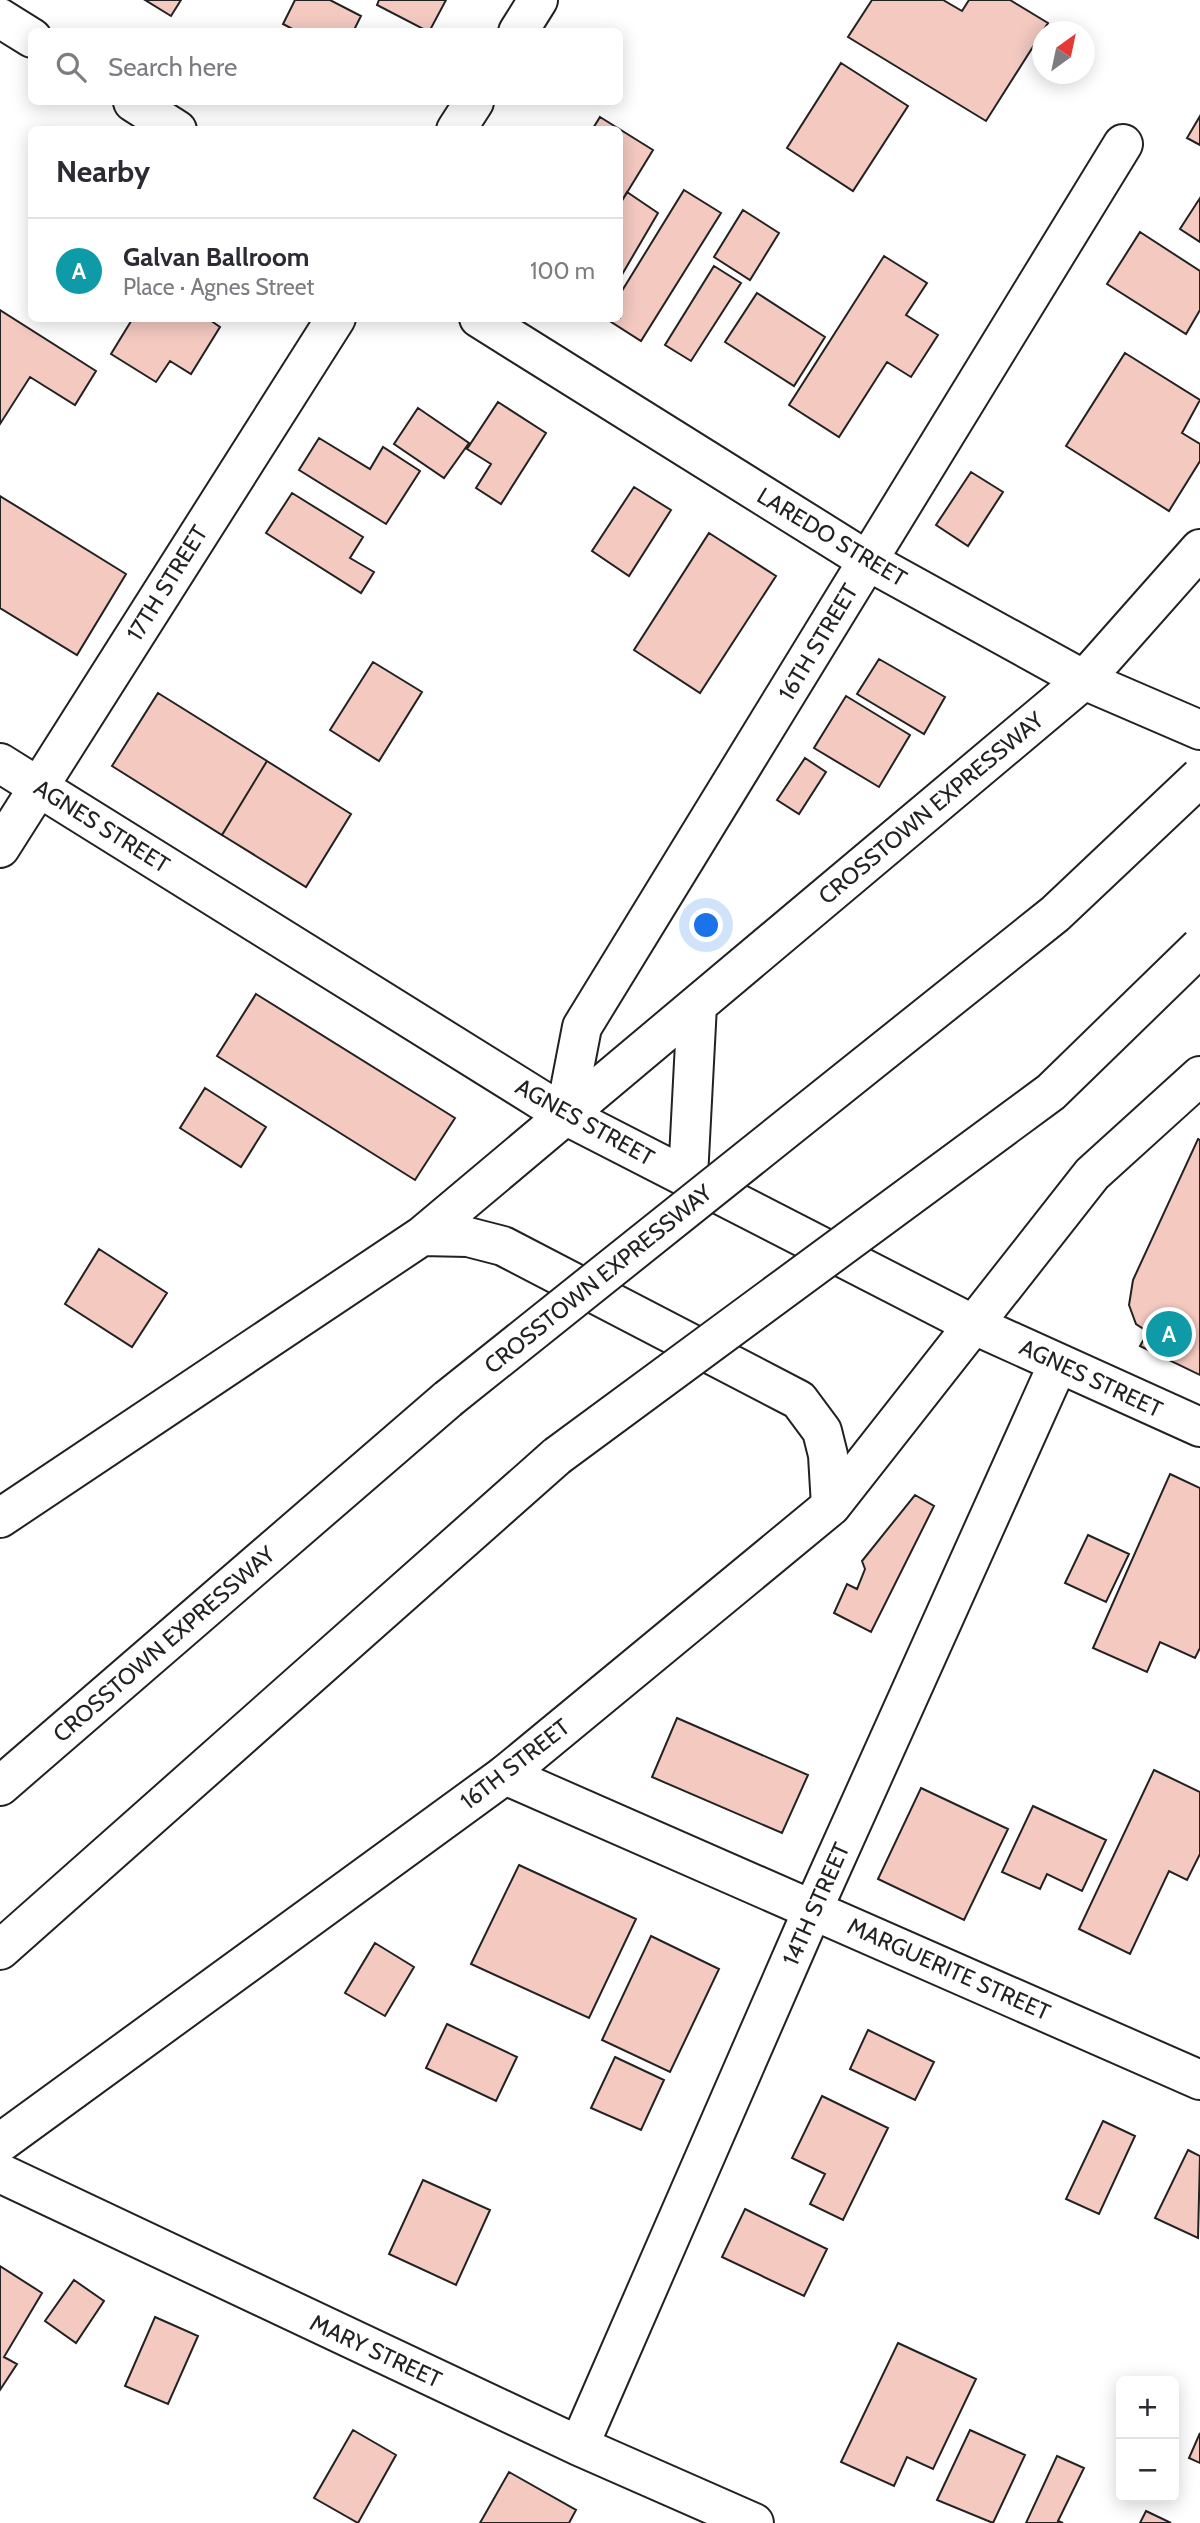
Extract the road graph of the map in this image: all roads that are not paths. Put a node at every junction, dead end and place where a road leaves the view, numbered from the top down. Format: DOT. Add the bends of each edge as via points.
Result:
graph roads {
  1 [pos="538,0"];
  2 [pos="0,18"];
  3 [pos="520,28"];
  4 [pos="28,36"];
  5 [pos="137,105"];
  6 [pos="472,105"];
  7 [pos="171,126"];
  8 [pos="459,126"];
  9 [pos="1123,144"];
  10 [pos="333,322"];
  11 [pos="485,322"];
  12 [pos="1200,549"];
  13 [pos="868,561"];
  14 [pos="1084,680"];
  15 [pos="1200,730"];
  16 [pos="0,763"];
  17 [pos="1200,777"];
  18 [pos="38,787"];
  19 [pos="0,848"];
  20 [pos="1200,947"];
  21 [pos="696,1004"];
  22 [pos="1200,1076"];
  23 [pos="565,1115"];
  24 [pos="688,1177"];
  25 [pos="422,1237"];
  26 [pos="972,1324"];
  27 [pos="1058,1364"];
  28 [pos="1200,1427"];
  29 [pos="831,1506"];
  30 [pos="5,1507"];
  31 [pos="505,1774"];
  32 [pos="0,1786"];
  33 [pos="813,1909"];
  34 [pos="0,1950"];
  35 [pos="1200,2080"];
  36 [pos="0,2143"];
  37 [pos="0,2173"];
  38 [pos="579,2446"];
  39 [pos="754,2523"];
  1 -- 3 [label="main road"];
  2 -- 4 [label="main road"];
  5 -- 7 [label="main road"];
  6 -- 8 [label="main road"];
  9 -- 13 [label="main road, 16TH STREET"];
  10 -- 18 [label="main road, 17TH STREET"];
  11 -- 13 [label="main road, LAREDO STREET"];
  12 -- 14 [label="main road, CROSSTOWN EXPRESSWAY"];
  13 -- 14 [label="main road, LAREDO STREET"];
  13 -- 23 [label="main road, 16TH STREET" via="582,1027"];
  14 -- 15 [label="main road, LAREDO STREET"];
  14 -- 21 [label="main road, CROSSTOWN EXPRESSWAY"];
  16 -- 18 [label="main road, AGNES STREET"];
  17 -- 32 [label="main road, CROSSTOWN EXPRESSWAY, bridge" via="1055,914 448,1399"];
  18 -- 19 [label="main road, 17TH STREET"];
  18 -- 23 [label="main road, AGNES STREET"];
  20 -- 34 [label="main road, bridge" via="1051,1092 557,1456"];
  21 -- 23 [label="main road, CROSSTOWN EXPRESSWAY"];
  21 -- 24 [label="main road"];
  22 -- 26 [label="main road" via="1092,1174"];
  23 -- 24 [label="main road, AGNES STREET"];
  23 -- 25 [label="main road, CROSSTOWN EXPRESSWAY"];
  24 -- 26 [label="main road, AGNES STREET"];
  25 -- 29 [label="main road" via="468,1237 503,1246 799,1400 822,1431"];
  25 -- 30 [label="main road, CROSSTOWN EXPRESSWAY"];
  26 -- 27 [label="main road, AGNES STREET"];
  26 -- 29 [label="main road, 16TH STREET"];
  27 -- 28 [label="main road, AGNES STREET"];
  27 -- 33 [label="main road, 14TH STREET"];
  29 -- 31 [label="main road, 16TH STREET"];
  31 -- 33 [label="main road, MARGUERITE STREET"];
  31 -- 36 [label="main road, 16TH STREET"];
  33 -- 35 [label="main road, MARGUERITE STREET"];
  33 -- 38 [label="main road, 14TH STREET"];
  37 -- 38 [label="main road, MARY STREET"];
  38 -- 39 [label="main road, MARY STREET"];
}
